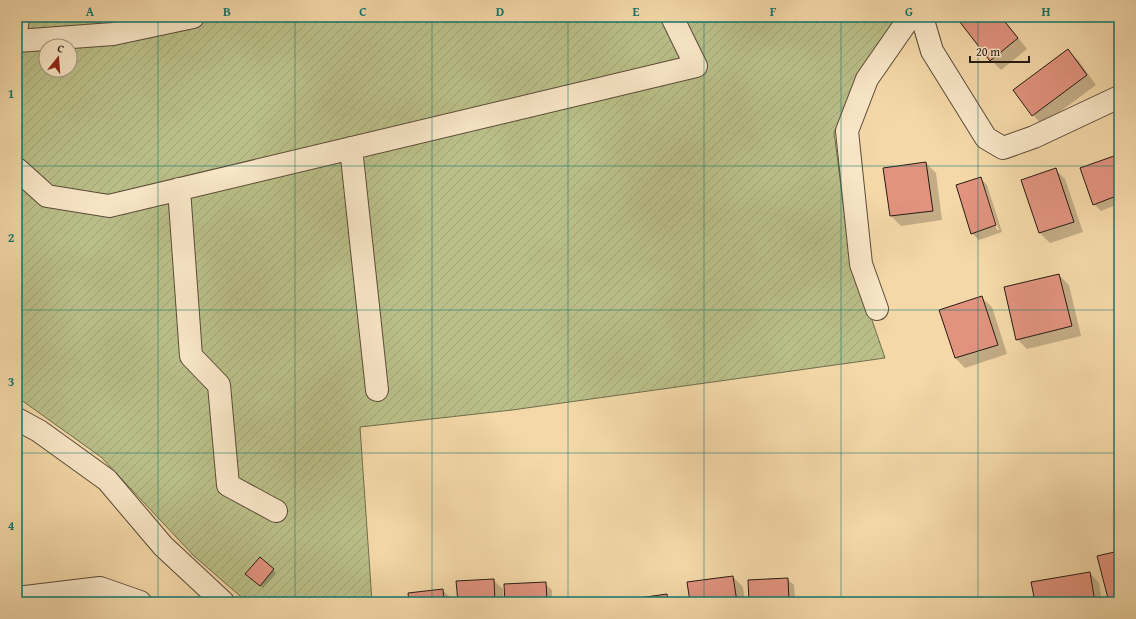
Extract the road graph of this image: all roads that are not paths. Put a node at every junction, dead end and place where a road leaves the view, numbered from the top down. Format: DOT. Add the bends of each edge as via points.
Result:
graph roads {
  1 [pos="18,17"];
  2 [pos="193,17"];
  3 [pos="672,17"];
  4 [pos="908,17"];
  5 [pos="922,17"];
  6 [pos="17,26"];
  7 [pos="17,41"];
  8 [pos="1119,97"];
  9 [pos="352,148"];
  10 [pos="17,169"];
  11 [pos="179,189"];
  12 [pos="877,309"];
  13 [pos="377,390"];
  14 [pos="17,418"];
  15 [pos="276,511"];
  16 [pos="17,598"];
  17 [pos="140,602"];
  18 [pos="223,602"];
  1 -- 6 [label="lane"];
  2 -- 7 [label="lane" via="113,34"];
  3 -- 9 [label="lane" via="696,66"];
  4 -- 12 [label="lane" via="867,78 847,131 861,264"];
  5 -- 8 [label="lane" via="932,52 986,138 1003,148 1034,137"];
  9 -- 11 [label="lane"];
  9 -- 13 [label="lane"];
  10 -- 11 [label="lane" via="47,196 109,206"];
  11 -- 15 [label="lane" via="191,356 219,384 228,485"];
  14 -- 18 [label="lane" via="107,480 163,546"];
  16 -- 17 [label="lane" via="100,588"];
}
